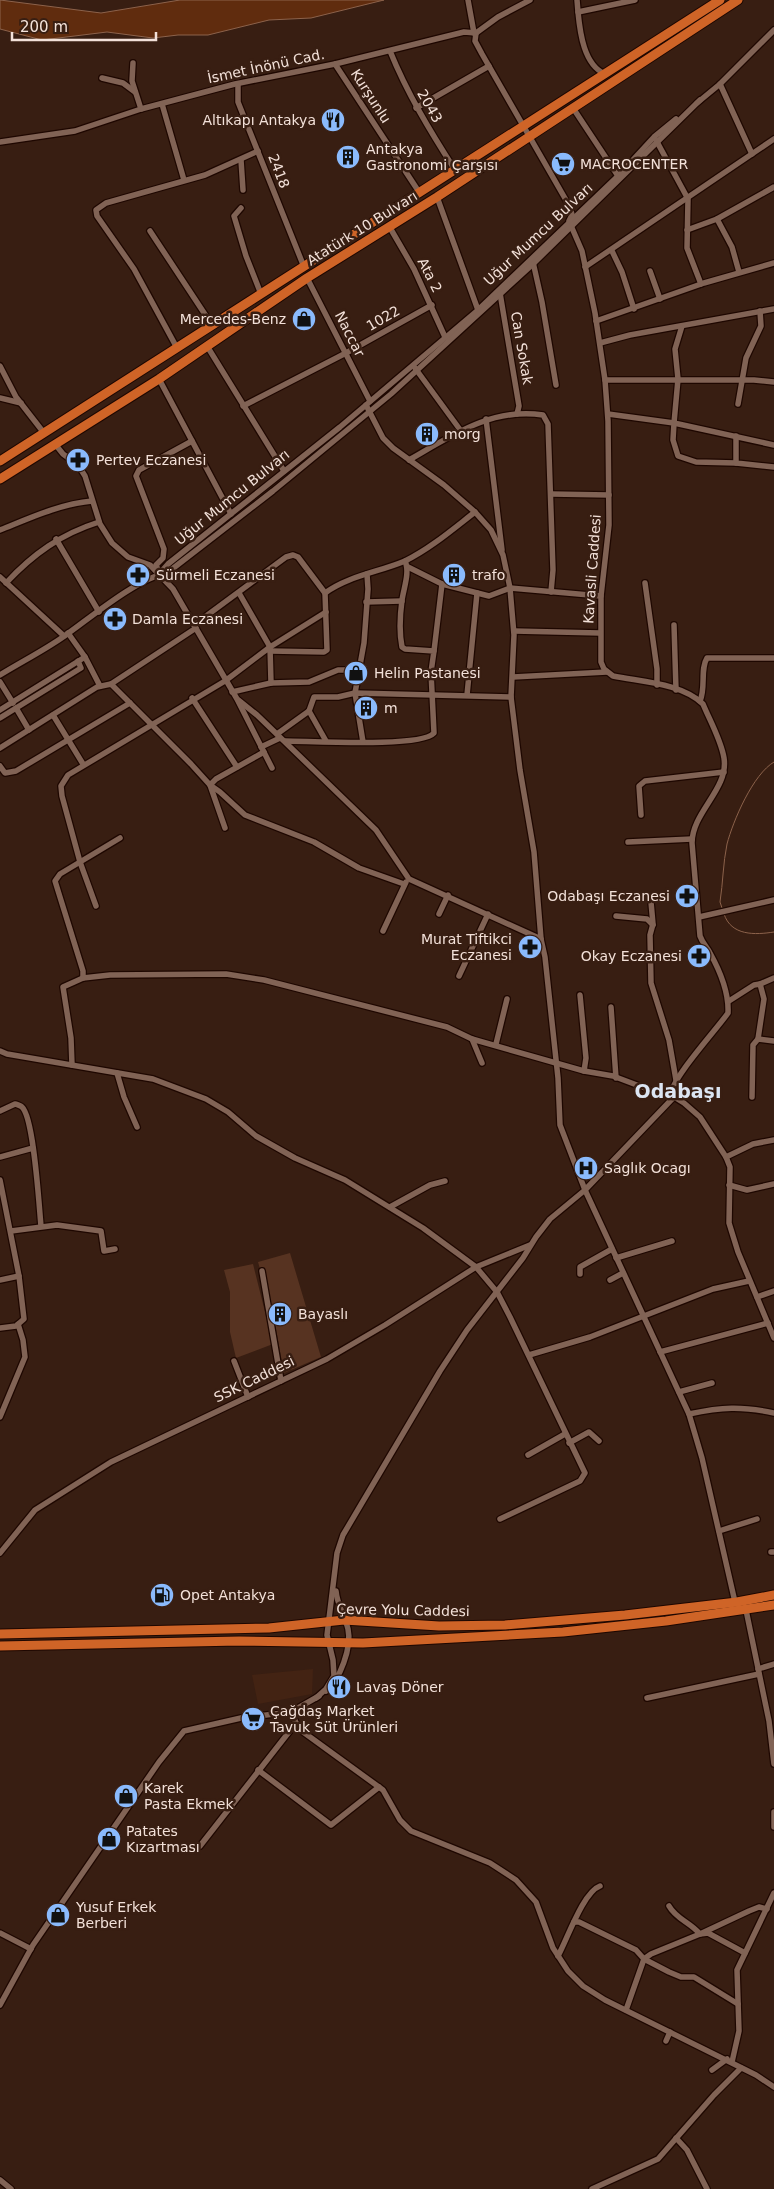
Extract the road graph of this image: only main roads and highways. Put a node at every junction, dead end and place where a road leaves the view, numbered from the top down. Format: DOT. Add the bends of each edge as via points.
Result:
graph roads {
  1 [pos="738,0"];
  2 [pos="716,2"];
  3 [pos="0,462"];
  4 [pos="0,479"];
  5 [pos="774,1595"];
  6 [pos="774,1605"];
  7 [pos="0,1634"];
  8 [pos="0,1646"];
  1 -- 4 [label="highway, Atatürk 10 Bulvarı" via="307,278 159,380"];
  2 -- 3 [label="highway, Atatürk 10 Bulvarı"];
  5 -- 7 [label="highway, Çevre Yolu Caddesi" via="625,1615 505,1624 439,1626 344,1620 260,1628"];
  6 -- 8 [label="highway, Çevre Yolu Caddesi" via="563,1632 347,1643 239,1641"];
}
